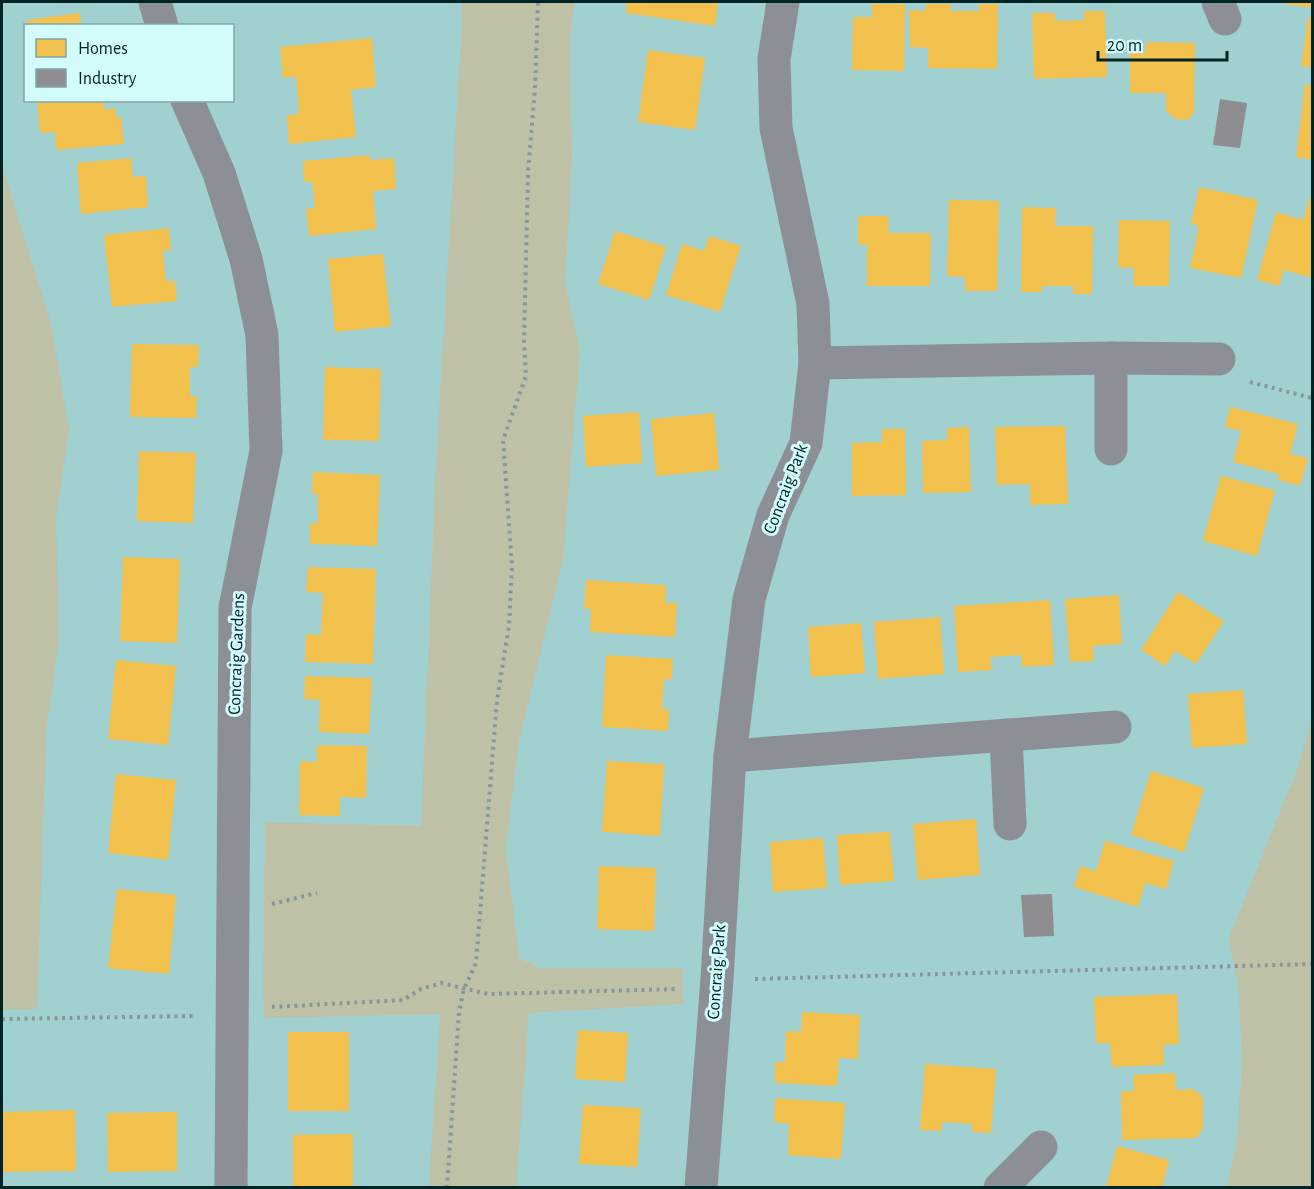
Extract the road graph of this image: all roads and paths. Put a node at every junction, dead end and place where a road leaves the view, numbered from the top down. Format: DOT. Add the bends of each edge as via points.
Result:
graph roads {
  1 [pos="155,2"];
  2 [pos="538,2"];
  3 [pos="783,2"];
  4 [pos="161,24"];
  5 [pos="188,102"];
  6 [pos="1111,358"];
  7 [pos="1219,359"];
  8 [pos="815,363"];
  9 [pos="1312,398"];
  10 [pos="1111,449"];
  11 [pos="1115,728"];
  12 [pos="1006,735"];
  13 [pos="730,756"];
  14 [pos="1010,824"];
  15 [pos="1312,964"];
  16 [pos="717,979"];
  17 [pos="464,989"];
  18 [pos="232,1012"];
  19 [pos="2,1019"];
  20 [pos="1041,1148"];
  21 [pos="231,1188"];
  22 [pos="447,1188"];
  23 [pos="701,1188"];
  24 [pos="1000,1188"];
  1 -- 4 [label="street"];
  2 -- 17 [label="path" via="528,172 526,376 502,440 510,513 509,626 496,700 476,963"];
  3 -- 8 [label="street, Concraig Park" via="774,59 776,128 813,304"];
  5 -- 18 [label="street, Concraig Gardens" via="219,173 246,259 262,335 266,451 236,608"];
  6 -- 7 [label="street"];
  6 -- 8 [label="street"];
  6 -- 10 [label="street"];
  7 -- 9 [label="path" via="1242,380"];
  8 -- 13 [label="street, Concraig Park" via="806,444 773,515 749,599"];
  11 -- 12 [label="street"];
  12 -- 13 [label="street"];
  12 -- 14 [label="street"];
  13 -- 16 [label="street, Concraig Park"];
  15 -- 16 [label="path"];
  16 -- 17 [label="path" via="699,977 683,988 488,994"];
  16 -- 23 [label="street, Concraig Park"];
  17 -- 18 [label="path" via="441,983 403,1000"];
  17 -- 22 [label="path" via="459,1012"];
  18 -- 19 [label="path"];
  18 -- 21 [label="street, Concraig Gardens"];
  20 -- 24 [label="street"];
}
